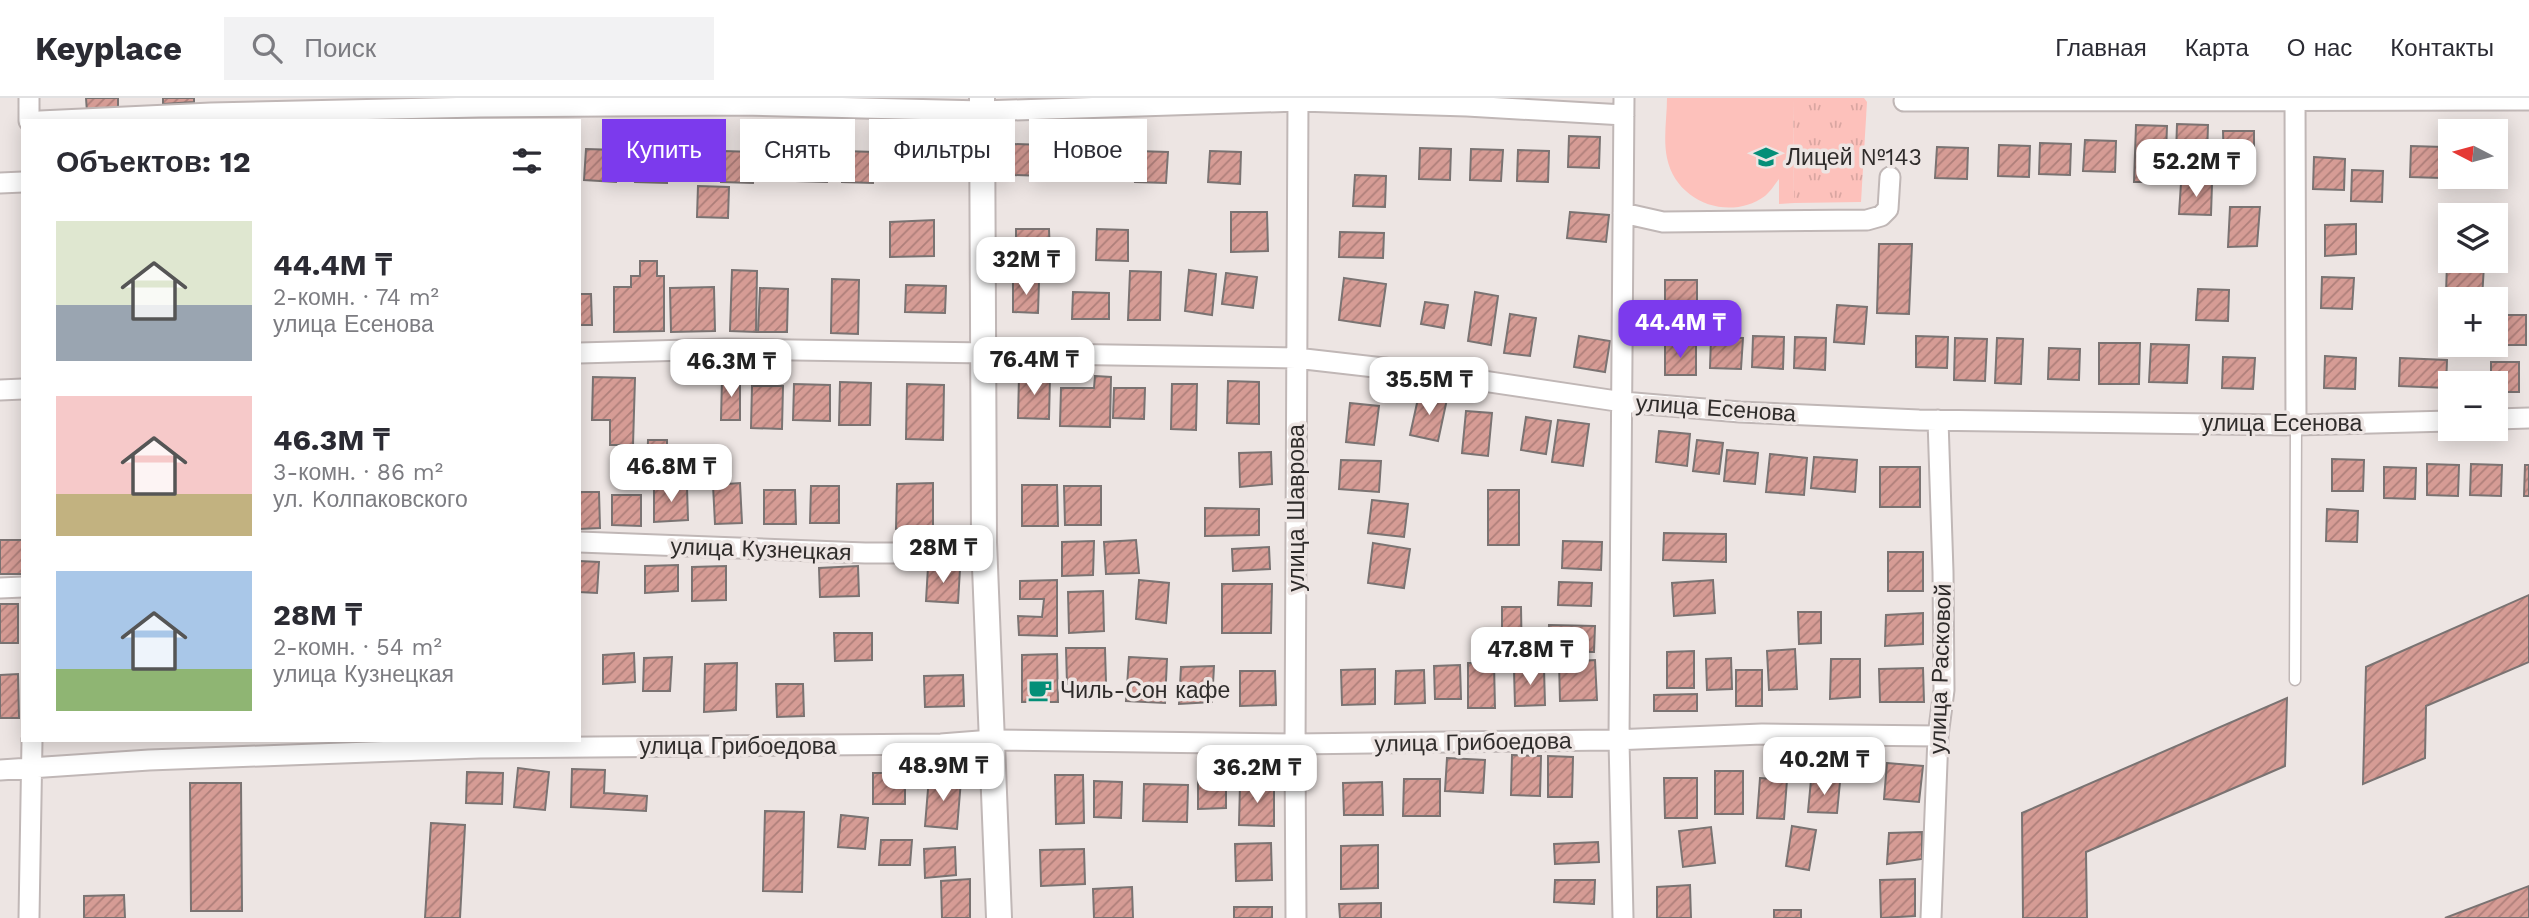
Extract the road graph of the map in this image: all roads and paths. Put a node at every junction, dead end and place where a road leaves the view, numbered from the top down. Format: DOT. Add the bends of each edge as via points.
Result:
graph roads {
  1 [pos="29,98"];
  2 [pos="2295,99"];
  3 [pos="1298,100"];
  4 [pos="2529,100"];
  5 [pos="1904,101"];
  6 [pos="982,105"];
  7 [pos="1624,107"];
  8 [pos="479,108"];
  9 [pos="29,119"];
  10 [pos="83,119"];
  11 [pos="1890,177"];
  12 [pos="21,182"];
  13 [pos="0,183"];
  14 [pos="1623,213"];
  15 [pos="984,353"];
  16 [pos="581,354"];
  17 [pos="1296,358"];
  18 [pos="21,389"];
  19 [pos="0,390"];
  20 [pos="1623,402"];
  21 [pos="2529,418"];
  22 [pos="2508,419"];
  23 [pos="1938,420"];
  24 [pos="2438,421"];
  25 [pos="2296,425"];
  26 [pos="581,542"];
  27 [pos="984,552"];
  28 [pos="21,587"];
  29 [pos="0,588"];
  30 [pos="2295,680"];
  31 [pos="1938,736"];
  32 [pos="992,740"];
  33 [pos="1619,740"];
  34 [pos="32,742"];
  35 [pos="478,744"];
  36 [pos="1295,744"];
  37 [pos="32,769"];
  38 [pos="0,770"];
  39 [pos="29,918"];
  40 [pos="999,918"];
  41 [pos="1296,918"];
  42 [pos="1623,918"];
  43 [pos="1931,918"];
  1 -- 9 [label="street"];
  2 -- 4 [label="street"];
  2 -- 5 [label="street"];
  2 -- 25 [label="street"];
  3 -- 6 [label="street"];
  3 -- 7 [label="street"];
  3 -- 17 [label="street, улица Шаврова"];
  6 -- 8 [label="street"];
  6 -- 15 [label="street"];
  7 -- 14 [label="street"];
  8 -- 10 [label="street"];
  11 -- 14 [label="street" via="1888,209 1867,220 1663,222"];
  12 -- 13 [label="street"];
  14 -- 20 [label="street"];
  15 -- 16 [label="street, улица Есенова" via="725,349"];
  15 -- 17 [label="street, улица Есенова"];
  15 -- 27 [label="street"];
  17 -- 20 [label="street, улица Есенова"];
  17 -- 36 [label="street, улица Шаврова"];
  18 -- 19 [label="street"];
  20 -- 23 [label="street, улица Есенова"];
  20 -- 33 [label="street"];
  21 -- 22 [label="street"];
  23 -- 25 [label="street, улица Есенова"];
  23 -- 31 [label="street, улица Расковой" via="1944,690"];
  24 -- 25 [label="street, улица Есенова"];
  25 -- 30 [label="lane"];
  26 -- 27 [label="street, улица Кузнецкая" via="865,553"];
  27 -- 32 [label="street"];
  28 -- 29 [label="street"];
  31 -- 33 [label="street, улица Грибоедова" via="1762,734"];
  31 -- 43 [label="street, улица Расковой"];
  32 -- 35 [label="street, улица Грибоедова" via="942,744"];
  32 -- 36 [label="street, улица Грибоедова"];
  32 -- 40 [label="street"];
  33 -- 36 [label="street, улица Грибоедова"];
  33 -- 42 [label="street"];
  34 -- 37 [label="street"];
  35 -- 37 [label="street, улица Грибоедова"];
  36 -- 41 [label="street, улица Шаврова"];
  37 -- 38 [label="street, улица Грибоедова"];
  37 -- 39 [label="street"];
}
